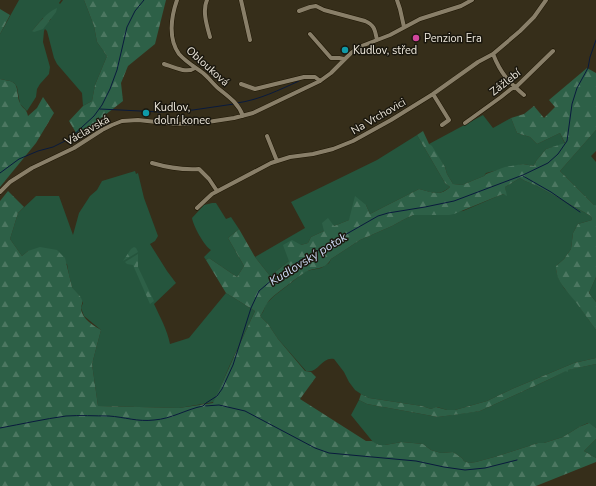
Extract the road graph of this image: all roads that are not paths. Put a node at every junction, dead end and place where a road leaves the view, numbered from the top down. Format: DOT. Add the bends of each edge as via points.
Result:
graph roads {
  1 [pos="177,0"];
  2 [pos="207,0"];
  3 [pos="241,0"];
  4 [pos="397,0"];
  5 [pos="472,0"];
  6 [pos="546,0"];
  7 [pos="299,11"];
  8 [pos="404,27"];
  9 [pos="310,34"];
  10 [pos="210,37"];
  11 [pos="250,40"];
  12 [pos="377,40"];
  13 [pos="553,51"];
  14 [pos="493,54"];
  15 [pos="344,59"];
  16 [pos="164,64"];
  17 [pos="195,68"];
  18 [pos="320,81"];
  19 [pos="241,84"];
  20 [pos="515,87"];
  21 [pos="433,94"];
  22 [pos="524,95"];
  23 [pos="243,116"];
  24 [pos="465,123"];
  25 [pos="442,125"];
  26 [pos="267,136"];
  27 [pos="277,161"];
  28 [pos="152,163"];
  29 [pos="217,191"];
  30 [pos="0,192"];
  31 [pos="197,208"];
  1 -- 17 [label="street, Oblouková" via="172,38 180,54"];
  2 -- 10 [label="street" via="205,12"];
  3 -- 11 [label="street"];
  4 -- 8 [label="street"];
  5 -- 8 [label="street, Václavská"];
  6 -- 14 [label="street, Na Vrchovici" via="534,17"];
  7 -- 12 [label="street" via="316,6 365,21 373,26"];
  8 -- 12 [label="street, Václavská"];
  9 -- 15 [label="street" via="331,58"];
  12 -- 15 [label="street, Václavská" via="353,50"];
  13 -- 20 [label="street, Zážlebí"];
  14 -- 20 [label="street" via="505,77"];
  14 -- 21 [label="street, Na Vrchovici"];
  15 -- 18 [label="street, Václavská" via="332,73"];
  16 -- 17 [label="street" via="189,70"];
  17 -- 23 [label="street, Oblouková" via="233,100"];
  18 -- 19 [label="street" via="315,77 304,77 255,89"];
  18 -- 23 [label="street, Václavská"];
  20 -- 22 [label="street"];
  20 -- 24 [label="street, Zážlebí"];
  21 -- 25 [label="street" via="448,120"];
  21 -- 27 [label="street, Na Vrchovici" via="353,141 333,149"];
  23 -- 30 [label="street, Václavská" via="189,124 122,121 32,168"];
  26 -- 27 [label="street"];
  27 -- 29 [label="street, Na Vrchovici"];
  28 -- 29 [label="street" via="170,168 199,169 210,178"];
  29 -- 31 [label="street, Na Vrchovici"];
}
